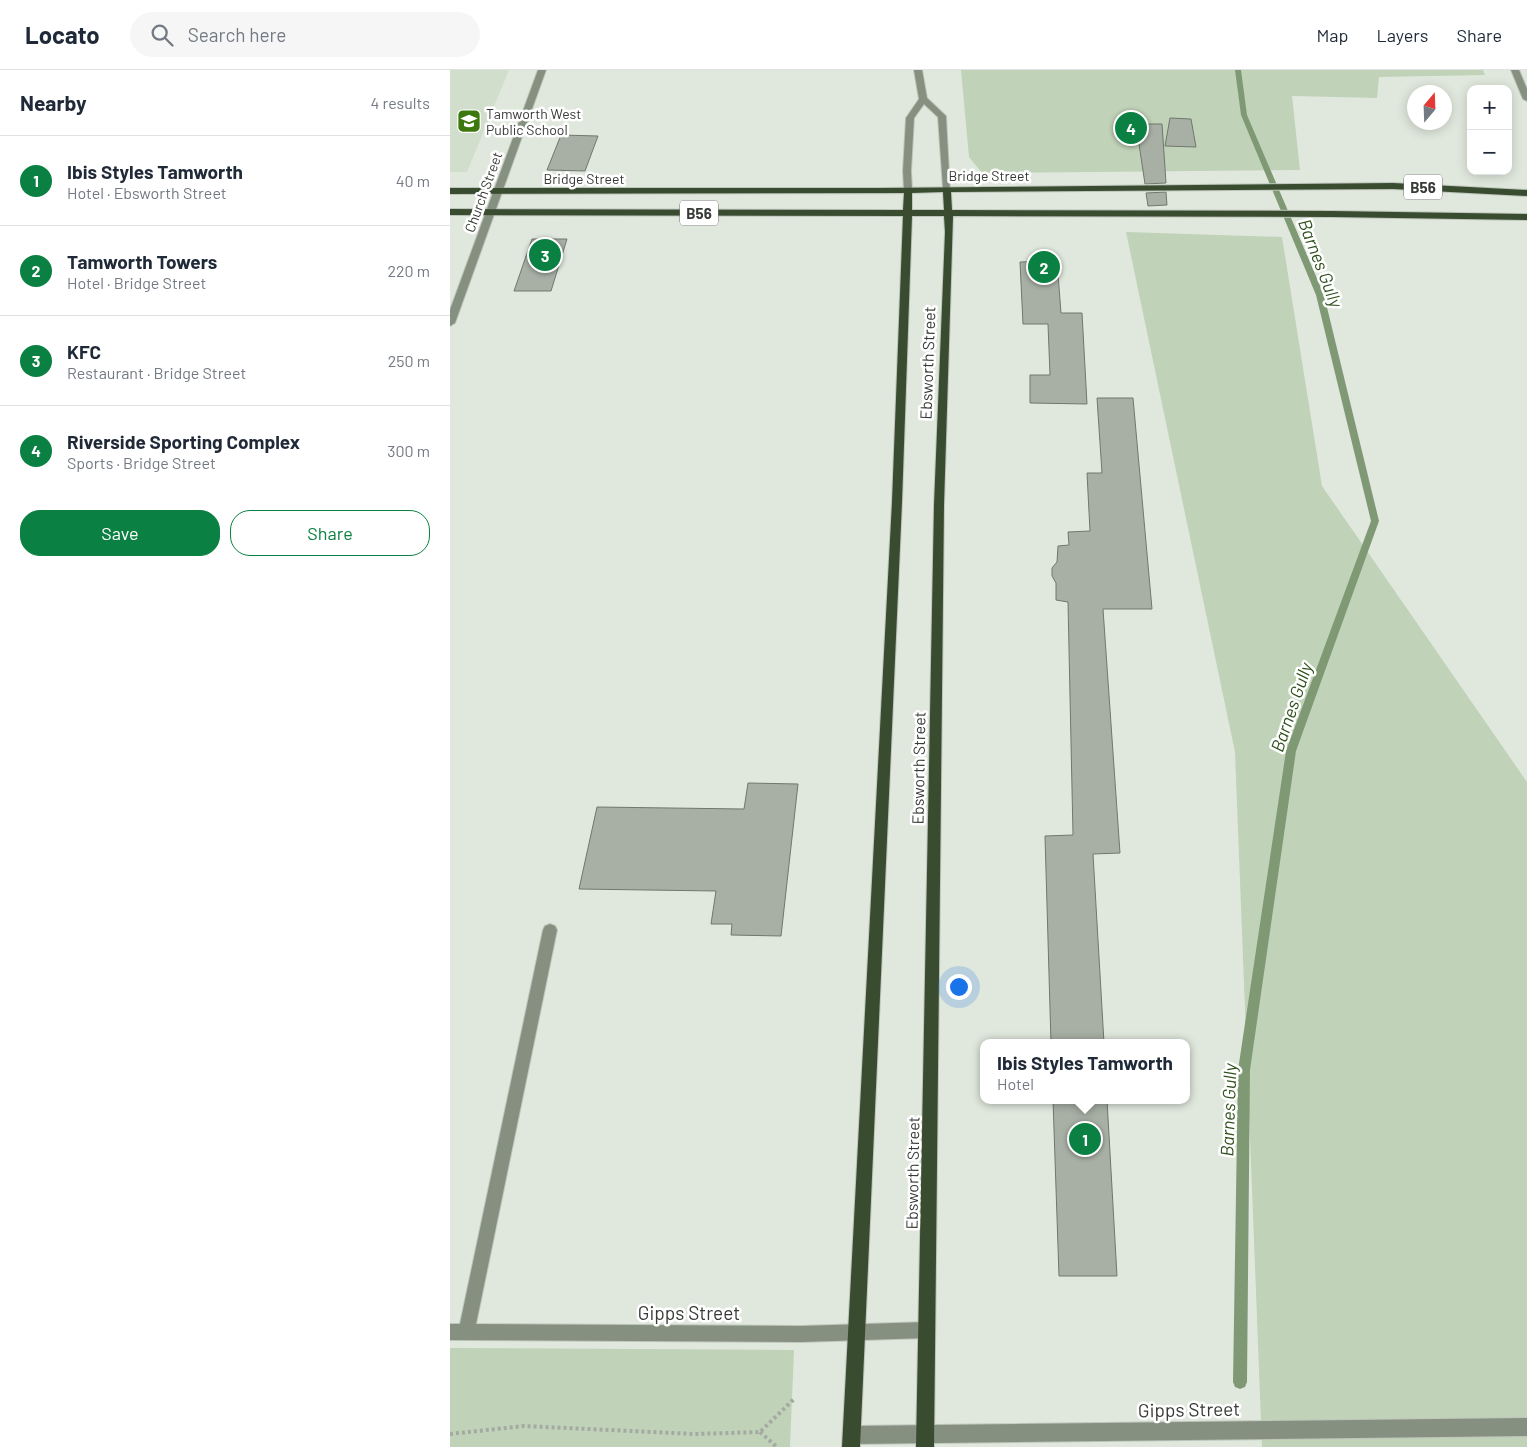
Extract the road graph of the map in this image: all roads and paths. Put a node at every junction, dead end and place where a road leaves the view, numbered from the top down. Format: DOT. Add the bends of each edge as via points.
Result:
graph roads {
  1 [pos="542,70"];
  2 [pos="918,70"];
  3 [pos="1515,70"];
  4 [pos="1527,98"];
  5 [pos="923,99"];
  6 [pos="947,189"];
  7 [pos="908,190"];
  8 [pos="498,191"];
  9 [pos="450,192"];
  10 [pos="1527,194"];
  11 [pos="450,212"];
  12 [pos="491,212"];
  13 [pos="907,213"];
  14 [pos="947,213"];
  15 [pos="1527,217"];
  16 [pos="450,323"];
  17 [pos="550,930"];
  18 [pos="927,1330"];
  19 [pos="458,1332"];
  20 [pos="857,1333"];
  21 [pos="795,1398"];
  22 [pos="1527,1427"];
  23 [pos="760,1432"];
  24 [pos="450,1434"];
  25 [pos="925,1440"];
  26 [pos="852,1441"];
  27 [pos="777,1447"];
  1 -- 8 [label="street, Church Street"];
  2 -- 5 [label="street"];
  3 -- 4 [label="street"];
  5 -- 6 [label="street, Ebsworth Street" via="942,116"];
  5 -- 7 [label="street, Ebsworth Street" via="910,118"];
  6 -- 7 [label="main road, Bridge Street / B56"];
  6 -- 10 [label="main road, Bridge Street / B56" via="1318,186 1420,187"];
  6 -- 14 [label="main road, Ebsworth Street"];
  7 -- 8 [label="main road, Bridge Street / B56"];
  7 -- 13 [label="main road, Ebsworth Street"];
  8 -- 9 [label="main road, Bridge Street / B56"];
  8 -- 12 [label="street, Church Street"];
  11 -- 12 [label="main road, B56"];
  12 -- 13 [label="main road, B56"];
  12 -- 16 [label="street, Church Street"];
  13 -- 14 [label="main road, B56"];
  13 -- 20 [label="main road, Ebsworth Street" via="897,502"];
  14 -- 15 [label="main road, B56"];
  14 -- 18 [label="main road, Ebsworth Street"];
  17 -- 19 [label="street"];
  18 -- 20 [label="street, Gipps Street"];
  18 -- 25 [label="main road, Ebsworth Street"];
  19 -- 20 [label="street, Gipps Street"];
  20 -- 26 [label="main road, Ebsworth Street"];
  21 -- 23 [label="path"];
  22 -- 25 [label="street, Gipps Street"];
  23 -- 24 [label="path" via="696,1434 524,1426"];
  23 -- 27 [label="path"];
  25 -- 26 [label="street, Gipps Street"];
}
